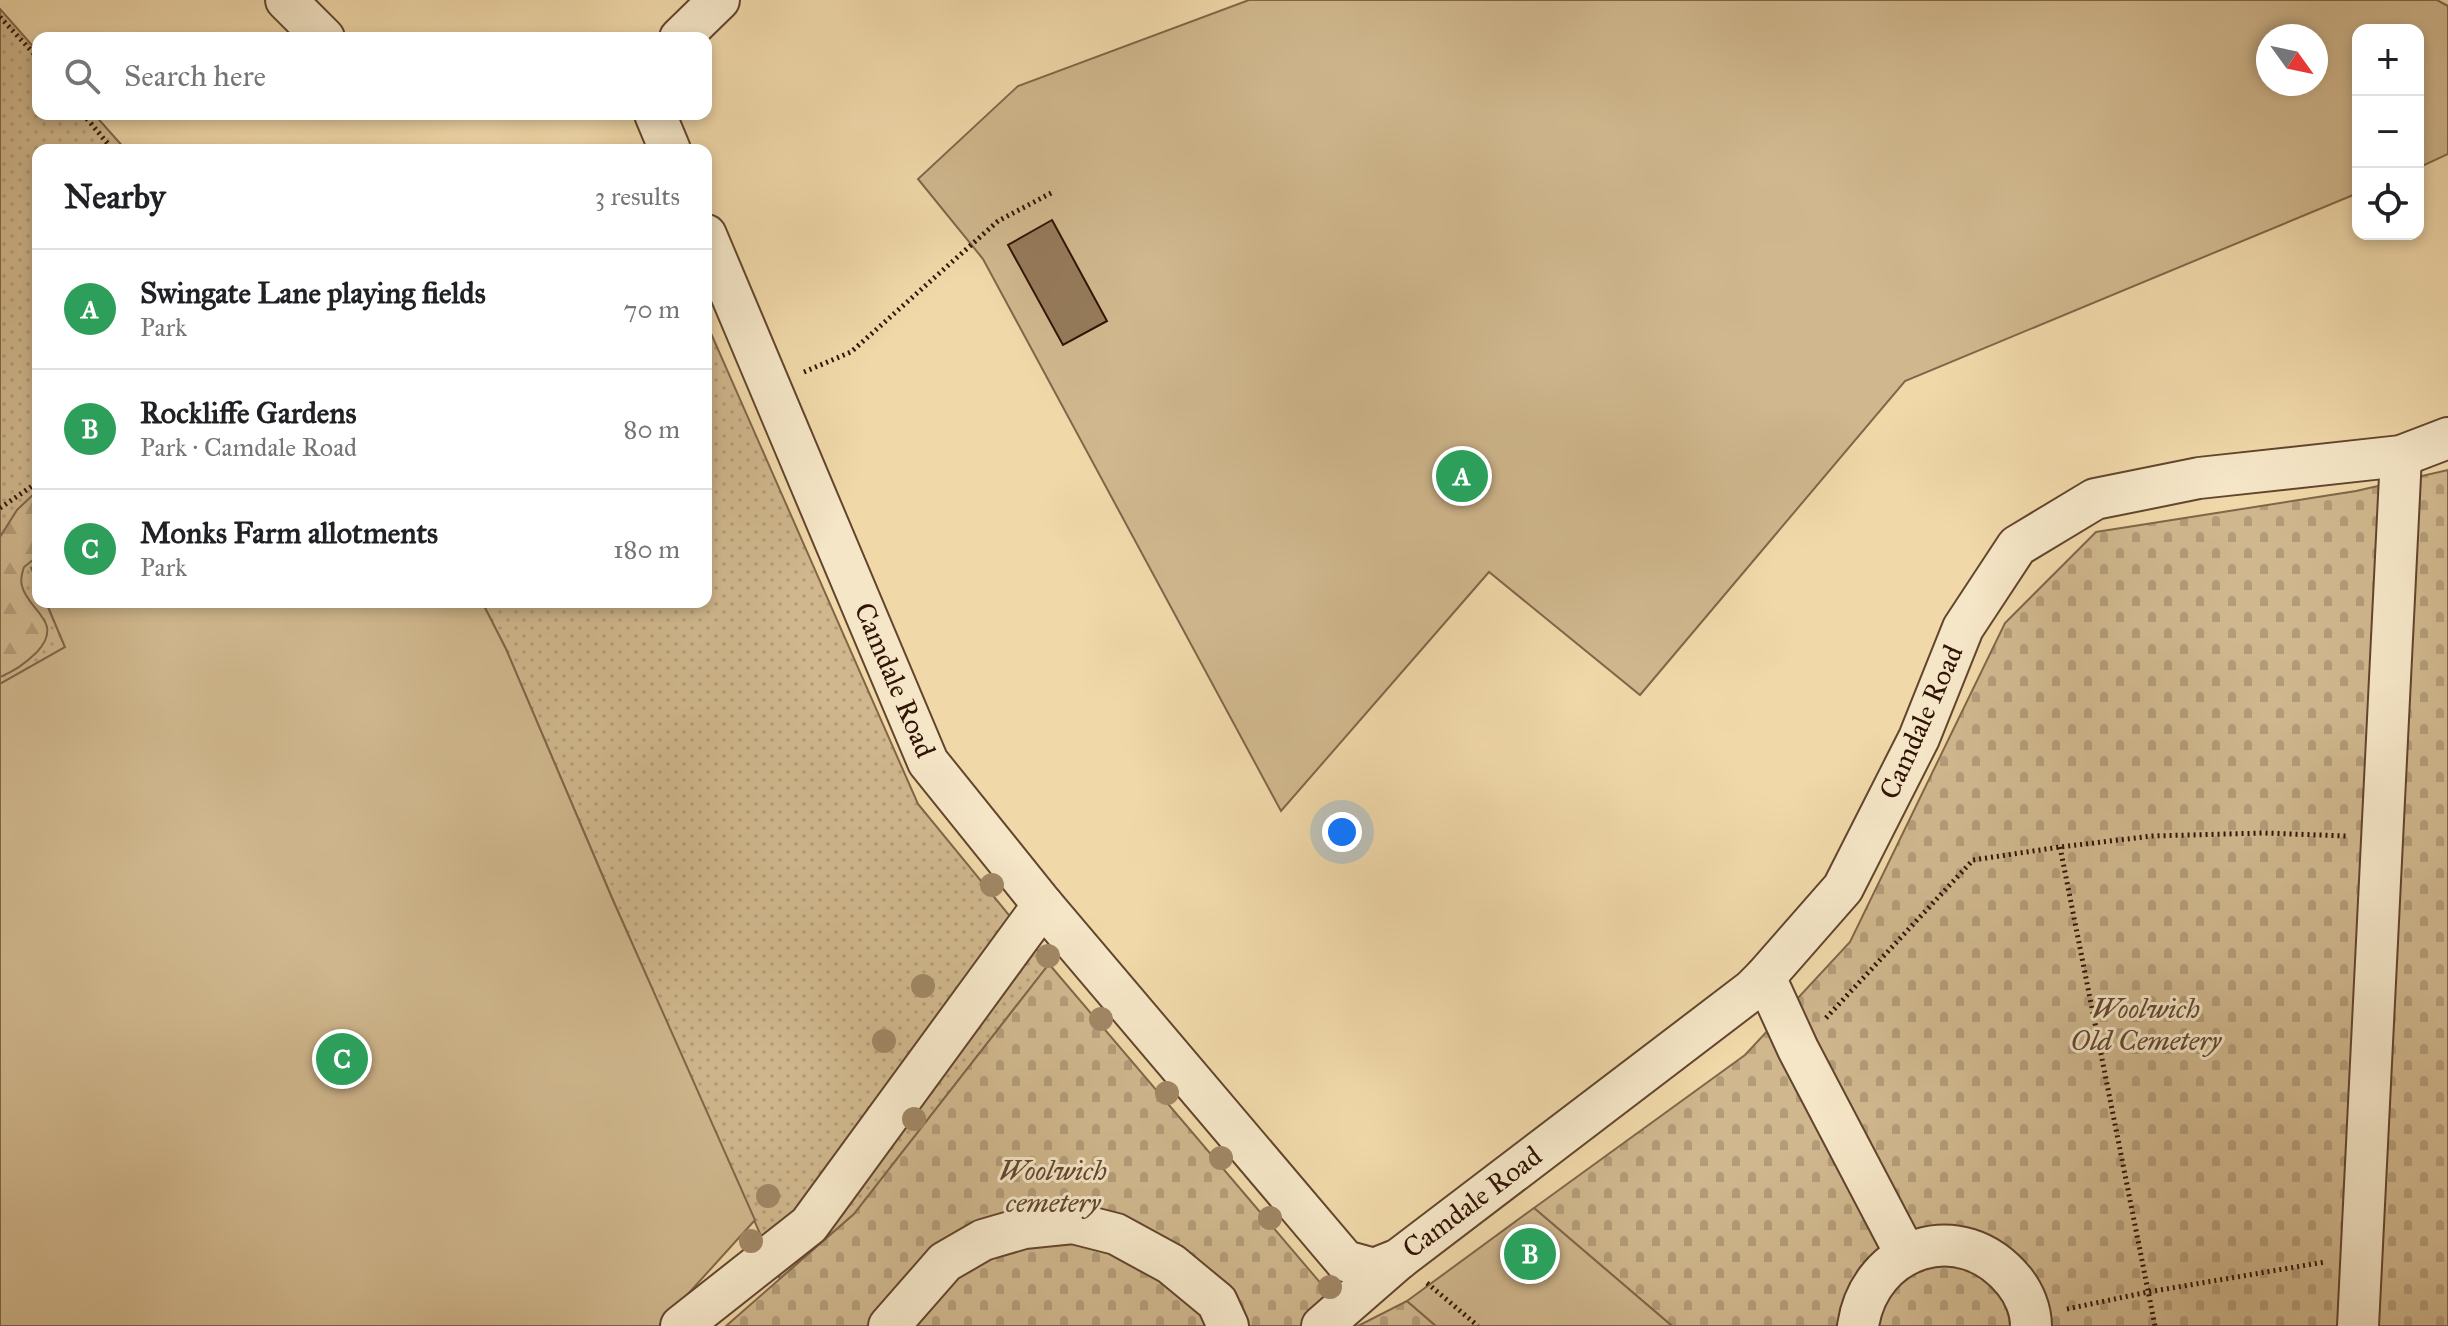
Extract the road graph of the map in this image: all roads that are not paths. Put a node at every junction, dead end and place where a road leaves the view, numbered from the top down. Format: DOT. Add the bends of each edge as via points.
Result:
graph roads {
  1 [pos="286,0"];
  2 [pos="719,0"];
  3 [pos="318,32"];
  4 [pos="686,32"];
  5 [pos="658,120"];
  6 [pos="668,144"];
  7 [pos="712,249"];
  8 [pos="2448,438"];
  9 [pos="2401,456"];
  10 [pos="1043,905"];
  11 [pos="1765,977"];
  12 [pos="1906,1255"];
  13 [pos="1399,1259"];
  14 [pos="2031,1321"];
  15 [pos="681,1326"];
  16 [pos="889,1326"];
  17 [pos="1228,1326"];
  18 [pos="1322,1326"];
  19 [pos="1858,1326"];
  20 [pos="2358,1326"];
  1 -- 3 [label="street"];
  2 -- 4 [label="street"];
  5 -- 6 [label="street"];
  7 -- 10 [label="street, Camdale Road" via="928,762"];
  8 -- 9 [label="street, Camdale Road"];
  9 -- 11 [label="street, Camdale Road" via="2199,478 2095,499 2017,546 1963,628 1919,738 1843,888"];
  9 -- 20 [label="street"];
  10 -- 13 [label="street, Camdale Road" via="1345,1261 1374,1269"];
  10 -- 15 [label="street" via="809,1225"];
  11 -- 12 [label="street"];
  11 -- 13 [label="street, Camdale Road"];
  12 -- 14 [label="street" via="1950,1245 1978,1252 2003,1267 2021,1289"];
  12 -- 19 [label="street" via="1875,1280 1861,1305"];
  13 -- 18 [label="street"];
  16 -- 17 [label="street" via="945,1262 970,1247 1024,1228 1073,1223 1116,1234 1171,1264 1217,1302"];
}
